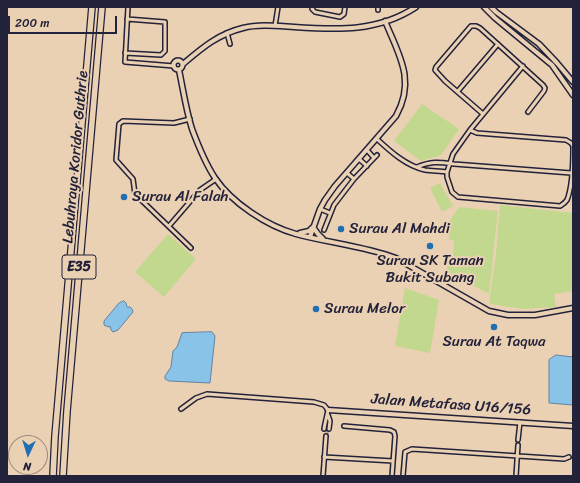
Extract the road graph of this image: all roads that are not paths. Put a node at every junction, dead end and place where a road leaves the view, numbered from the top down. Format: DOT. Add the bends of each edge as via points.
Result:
graph roads {
  1 [pos="92,7"];
  2 [pos="102,7"];
  3 [pos="128,7"];
  4 [pos="278,7"];
  5 [pos="345,7"];
  6 [pos="416,7"];
  7 [pos="484,7"];
  8 [pos="491,7"];
  9 [pos="312,8"];
  10 [pos="127,19"];
  11 [pos="385,21"];
  12 [pos="275,26"];
  13 [pos="227,33"];
  14 [pos="230,44"];
  15 [pos="498,44"];
  16 [pos="125,53"];
  17 [pos="183,64"];
  18 [pos="174,66"];
  19 [pos="523,66"];
  20 [pos="179,70"];
  21 [pos="573,82"];
  22 [pos="567,86"];
  23 [pos="458,91"];
  24 [pos="573,95"];
  25 [pos="528,112"];
  26 [pos="483,114"];
  27 [pos="190,118"];
  28 [pos="470,130"];
  29 [pos="377,139"];
  30 [pos="573,147"];
  31 [pos="366,150"];
  32 [pos="359,159"];
  33 [pos="437,161"];
  34 [pos="449,164"];
  35 [pos="367,166"];
  36 [pos="417,167"];
  37 [pos="437,170"];
  38 [pos="447,172"];
  39 [pos="347,173"];
  40 [pos="571,173"];
  41 [pos="216,179"];
  42 [pos="354,179"];
  43 [pos="320,209"];
  44 [pos="330,214"];
  45 [pos="169,226"];
  46 [pos="314,227"];
  47 [pos="324,230"];
  48 [pos="297,234"];
  49 [pos="310,237"];
  50 [pos="325,240"];
  51 [pos="191,248"];
  52 [pos="573,308"];
  53 [pos="181,409"];
  54 [pos="328,410"];
  55 [pos="328,415"];
  56 [pos="520,422"];
  57 [pos="344,426"];
  58 [pos="573,426"];
  59 [pos="324,429"];
  60 [pos="329,429"];
  61 [pos="326,436"];
  62 [pos="518,440"];
  63 [pos="518,445"];
  64 [pos="517,455"];
  65 [pos="324,457"];
  66 [pos="569,457"];
  67 [pos="393,461"];
  68 [pos="53,476"];
  69 [pos="62,476"];
  70 [pos="323,476"];
  71 [pos="392,476"];
  72 [pos="403,476"];
  73 [pos="516,476"];
  1 -- 68 [label="highway, Lebuhraya Koridor Guthrie / E35"];
  2 -- 69 [label="highway, Lebuhraya Koridor Guthrie / E35"];
  3 -- 10 [label="street"];
  4 -- 12 [label="street"];
  5 -- 9 [label="street" via="344,14 340,16 315,12"];
  6 -- 11 [label="street"];
  7 -- 22 [label="street" via="552,65"];
  8 -- 21 [label="street" via="539,44"];
  10 -- 16 [label="street"];
  10 -- 16 [label="street" via="163,21 165,51 161,54"];
  11 -- 12 [label="street" via="341,30"];
  11 -- 29 [label="street" via="405,71 406,85 403,101 396,116"];
  12 -- 13 [label="street" via="243,28"];
  13 -- 14 [label="street"];
  13 -- 17 [label="street" via="211,41"];
  15 -- 19 [label="street"];
  15 -- 23 [label="street"];
  15 -- 23 [label="street" via="480,28 471,26 436,67 436,72"];
  16 -- 18 [label="street" via="125,62"];
  17 -- 18 [label="street" via="177,60"];
  17 -- 20 [label="street"];
  18 -- 20 [label="street"];
  19 -- 25 [label="street" via="545,88"];
  19 -- 26 [label="street"];
  20 -- 27 [label="street"];
  21 -- 22 [label="street"];
  22 -- 24 [label="street"];
  23 -- 26 [label="street"];
  26 -- 28 [label="street"];
  27 -- 41 [label="street" via="204,158"];
  27 -- 45 [label="street" via="174,123 123,121 119,124 116,161 133,179 135,194"];
  28 -- 30 [label="street" via="477,133 566,140"];
  28 -- 34 [label="street"];
  29 -- 31 [label="street"];
  29 -- 36 [label="street" via="395,155"];
  30 -- 40 [label="street"];
  31 -- 32 [label="street"];
  31 -- 35 [label="street" via="376,156"];
  32 -- 35 [label="street"];
  32 -- 39 [label="street"];
  33 -- 34 [label="street"];
  33 -- 36 [label="street"];
  33 -- 37 [label="street"];
  34 -- 38 [label="street"];
  34 -- 40 [label="street"];
  35 -- 42 [label="street"];
  36 -- 37 [label="street"];
  37 -- 38 [label="street"];
  38 -- 40 [label="street" via="452,192 458,197 560,206 567,200"];
  39 -- 42 [label="street"];
  39 -- 43 [label="street"];
  41 -- 45 [label="street" via="200,190"];
  41 -- 48 [label="street" via="243,206 263,220"];
  42 -- 44 [label="street"];
  43 -- 44 [label="street"];
  43 -- 46 [label="street"];
  44 -- 47 [label="street"];
  45 -- 51 [label="street"];
  46 -- 48 [label="street"];
  46 -- 49 [label="street"];
  46 -- 50 [label="street"];
  48 -- 49 [label="street"];
  49 -- 50 [label="street"];
  50 -- 52 [label="street" via="396,258 489,311 508,315 535,315"];
  53 -- 54 [label="street" via="196,398 207,394 314,402 324,405"];
  54 -- 55 [label="street"];
  54 -- 56 [label="street, Jalan Metafasa U16/156"];
  55 -- 59 [label="street"];
  55 -- 60 [label="street"];
  56 -- 58 [label="street, Jalan Metafasa U16/156"];
  56 -- 62 [label="street"];
  57 -- 67 [label="street" via="394,432"];
  61 -- 65 [label="street"];
  63 -- 64 [label="street"];
  64 -- 66 [label="street" via="564,459"];
  64 -- 72 [label="street" via="406,450"];
  64 -- 73 [label="street"];
  65 -- 67 [label="street"];
  65 -- 70 [label="street"];
  67 -- 71 [label="street"];
}
